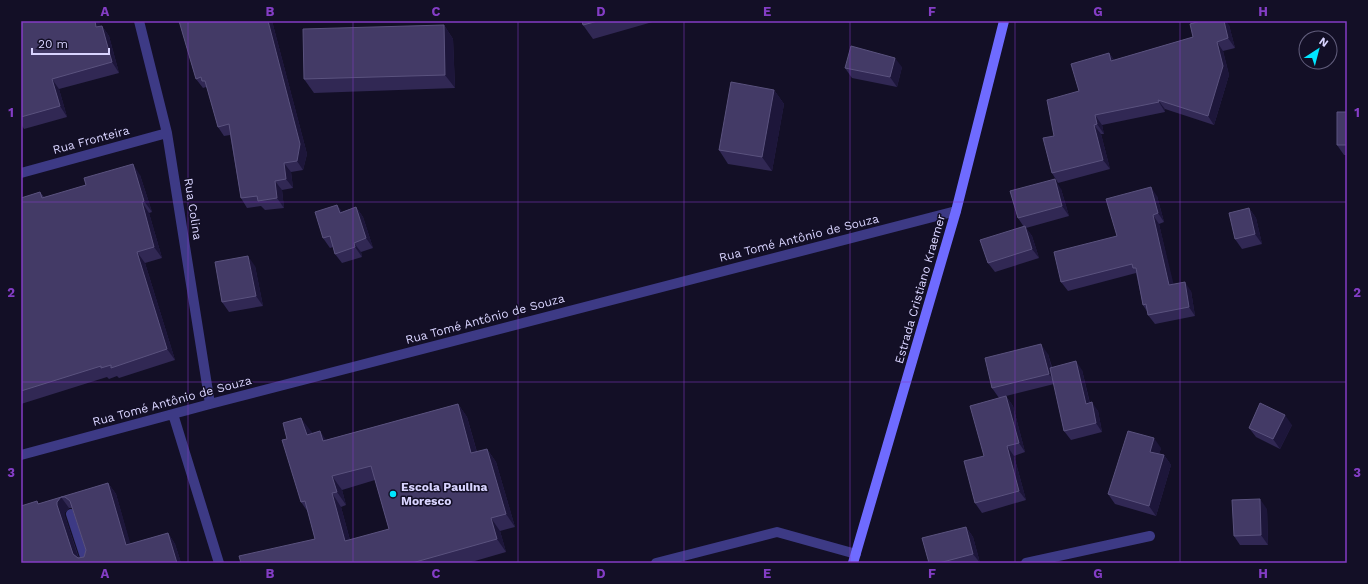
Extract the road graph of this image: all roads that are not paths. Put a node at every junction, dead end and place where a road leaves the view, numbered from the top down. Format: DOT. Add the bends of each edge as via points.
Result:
graph roads {
  1 [pos="139,21"];
  2 [pos="1004,21"];
  3 [pos="167,133"];
  4 [pos="21,173"];
  5 [pos="956,211"];
  6 [pos="210,404"];
  7 [pos="174,414"];
  8 [pos="21,455"];
  9 [pos="71,514"];
  10 [pos="1150,536"];
  11 [pos="854,558"];
  12 [pos="87,563"];
  13 [pos="219,563"];
  14 [pos="656,563"];
  15 [pos="1026,563"];
  1 -- 3 [label="street, Rua Colina"];
  2 -- 5 [label="main road, Estrada Cristiano Kraemer"];
  3 -- 4 [label="street, Rua Fronteira"];
  3 -- 6 [label="street, Rua Colina"];
  5 -- 6 [label="street, Rua Tomé Antônio de Souza"];
  5 -- 11 [label="main road, Estrada Cristiano Kraemer"];
  6 -- 7 [label="street, Rua Tomé Antônio de Souza"];
  7 -- 8 [label="street, Rua Tomé Antônio de Souza"];
  7 -- 13 [label="street"];
  9 -- 12 [label="street"];
  10 -- 15 [label="street"];
  11 -- 14 [label="street" via="777,532"];
}
